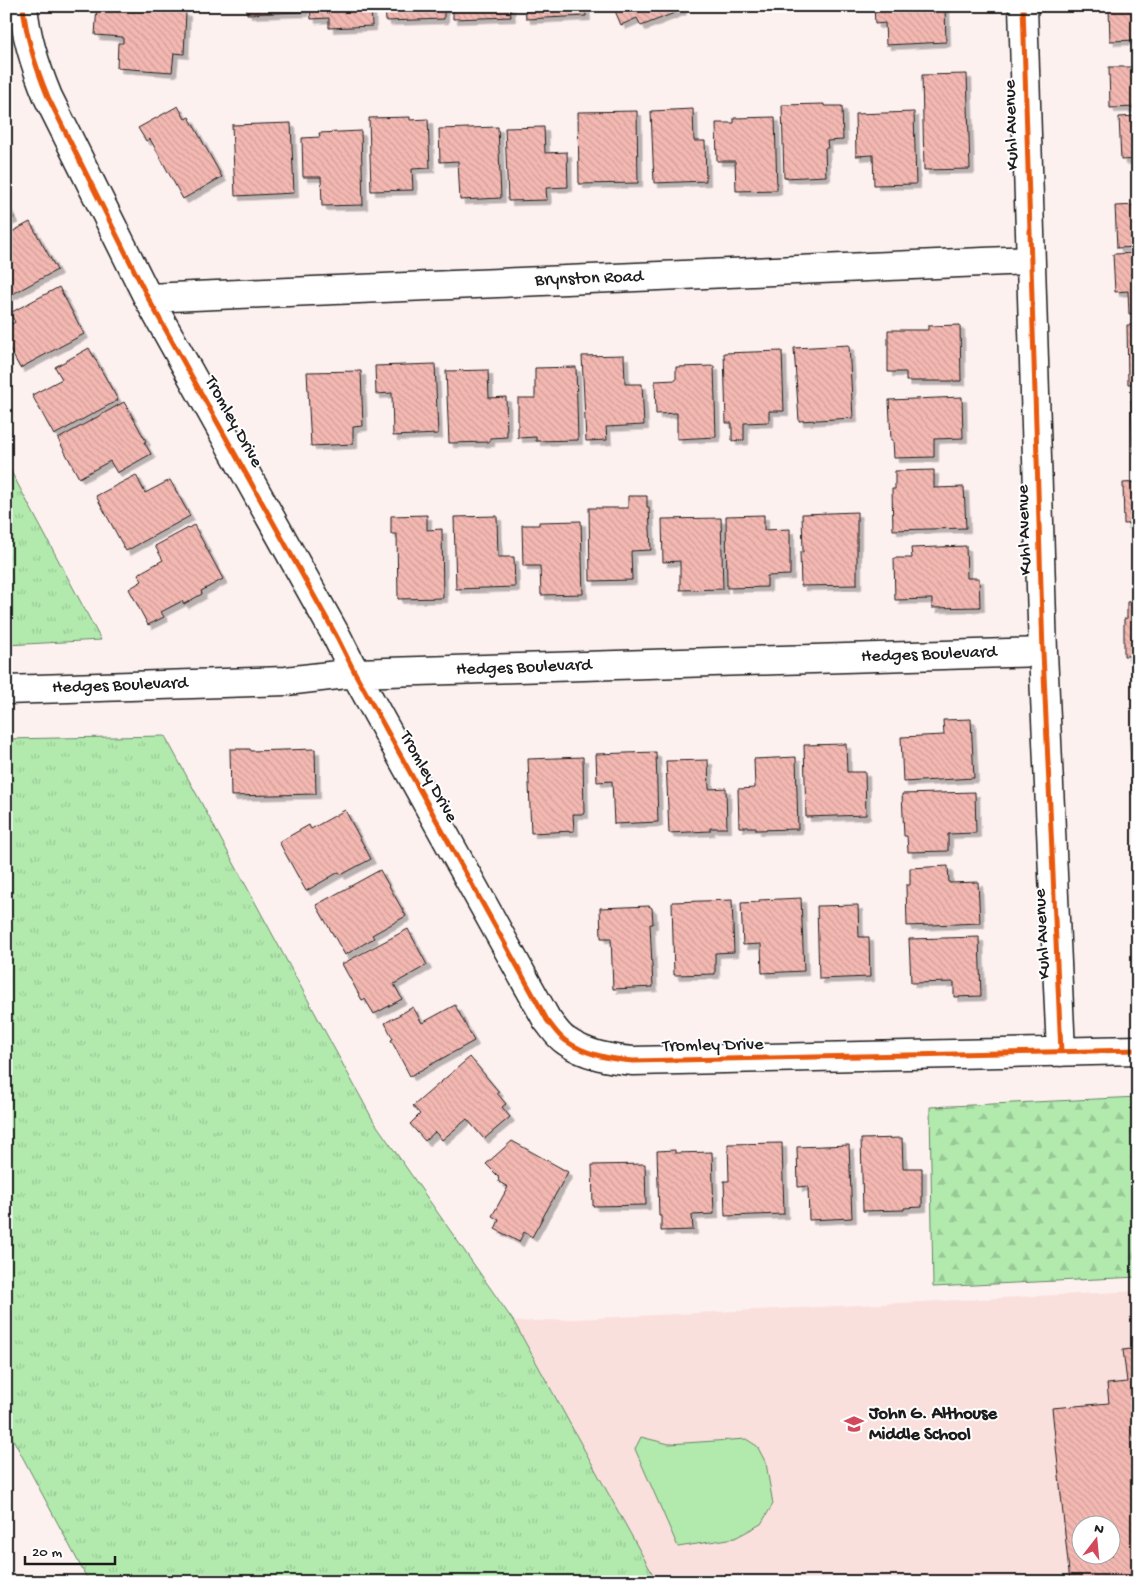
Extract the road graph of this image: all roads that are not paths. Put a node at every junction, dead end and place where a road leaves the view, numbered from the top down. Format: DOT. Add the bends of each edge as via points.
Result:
graph roads {
  1 [pos="23,6"];
  2 [pos="1023,6"];
  3 [pos="1030,260"];
  4 [pos="148,298"];
  5 [pos="1043,652"];
  6 [pos="355,673"];
  7 [pos="6,690"];
  8 [pos="1138,1050"];
  9 [pos="1061,1052"];
  1 -- 4 [label="street, Tromley Drive" via="28,39 48,97"];
  2 -- 3 [label="street, Kuhl Avenue"];
  3 -- 4 [label="street, Brynston Road"];
  3 -- 5 [label="street, Kuhl Avenue"];
  4 -- 6 [label="street, Tromley Drive"];
  5 -- 6 [label="street, Hedges Boulevard"];
  5 -- 9 [label="street, Kuhl Avenue"];
  6 -- 7 [label="street, Hedges Boulevard" via="286,680"];
  6 -- 9 [label="street, Tromley Drive" via="547,1020 564,1040 610,1059 633,1061"];
  8 -- 9 [label="street, Tromley Drive"];
}
